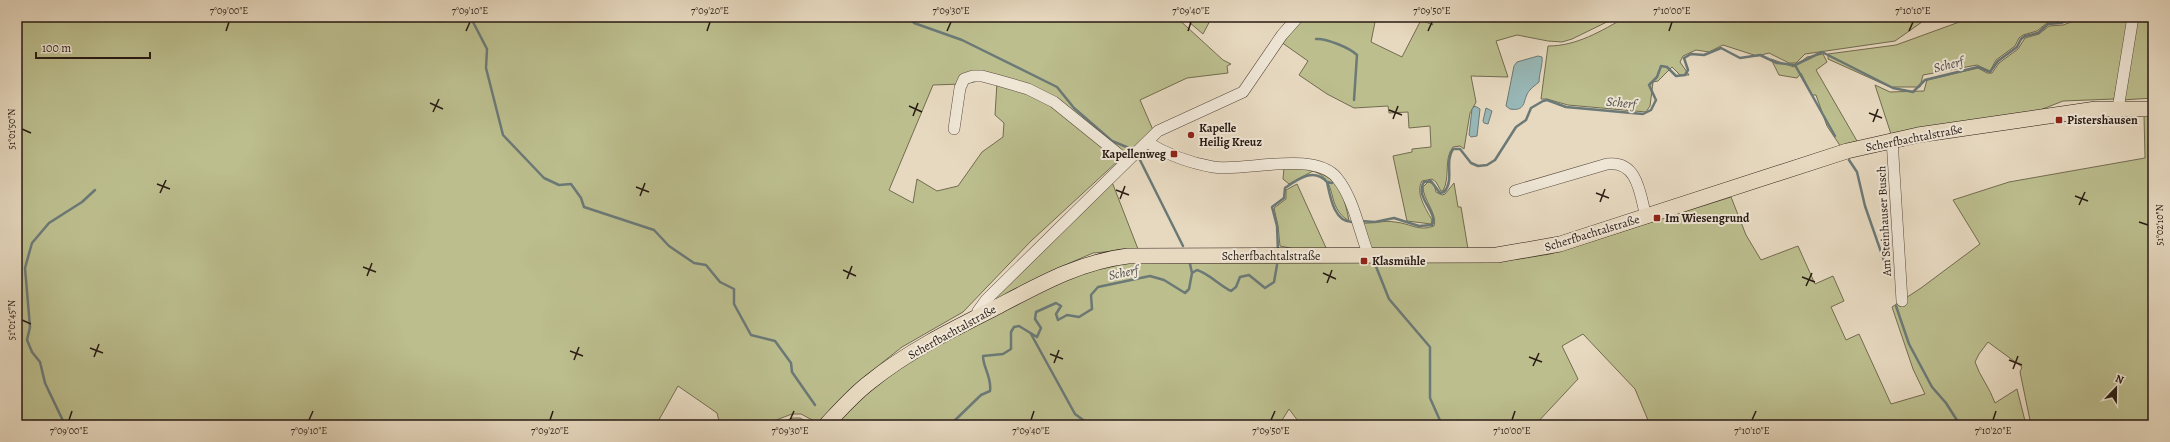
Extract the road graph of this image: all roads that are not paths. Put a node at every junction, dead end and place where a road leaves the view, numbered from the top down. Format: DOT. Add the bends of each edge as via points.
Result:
graph roads {
  1 [pos="1298,17"];
  2 [pos="2132,17"];
  3 [pos="2118,109"];
  4 [pos="2153,109"];
  5 [pos="954,129"];
  6 [pos="1892,140"];
  7 [pos="1148,142"];
  8 [pos="1127,162"];
  9 [pos="1515,191"];
  10 [pos="1646,217"];
  11 [pos="1369,256"];
  12 [pos="1902,301"];
  13 [pos="977,317"];
  14 [pos="826,425"];
  1 -- 7 [label="street" via="1282,35 1243,92 1172,123 1158,131"];
  2 -- 3 [label="street"];
  3 -- 4 [label="main road, Scherfbachtalstraße"];
  3 -- 6 [label="main road, Scherfbachtalstraße" via="2074,112"];
  5 -- 8 [label="street" via="960,88 964,79 982,76 1028,89 1054,102"];
  6 -- 10 [label="main road, Scherfbachtalstraße" via="1847,151"];
  6 -- 12 [label="street, Am Steinhauser Busch"];
  7 -- 8 [label="street"];
  7 -- 11 [label="street" via="1170,153 1213,167 1302,164 1324,168 1336,177 1346,190"];
  8 -- 13 [label="street" via="986,300"];
  9 -- 10 [label="street" via="1618,163 1634,174"];
  10 -- 11 [label="main road, Scherfbachtalstraße" via="1560,244 1518,253"];
  11 -- 13 [label="main road, Scherfbachtalstraße" via="1110,258 1072,269"];
  13 -- 14 [label="main road, Scherfbachtalstraße" via="885,371 858,393"];
}
